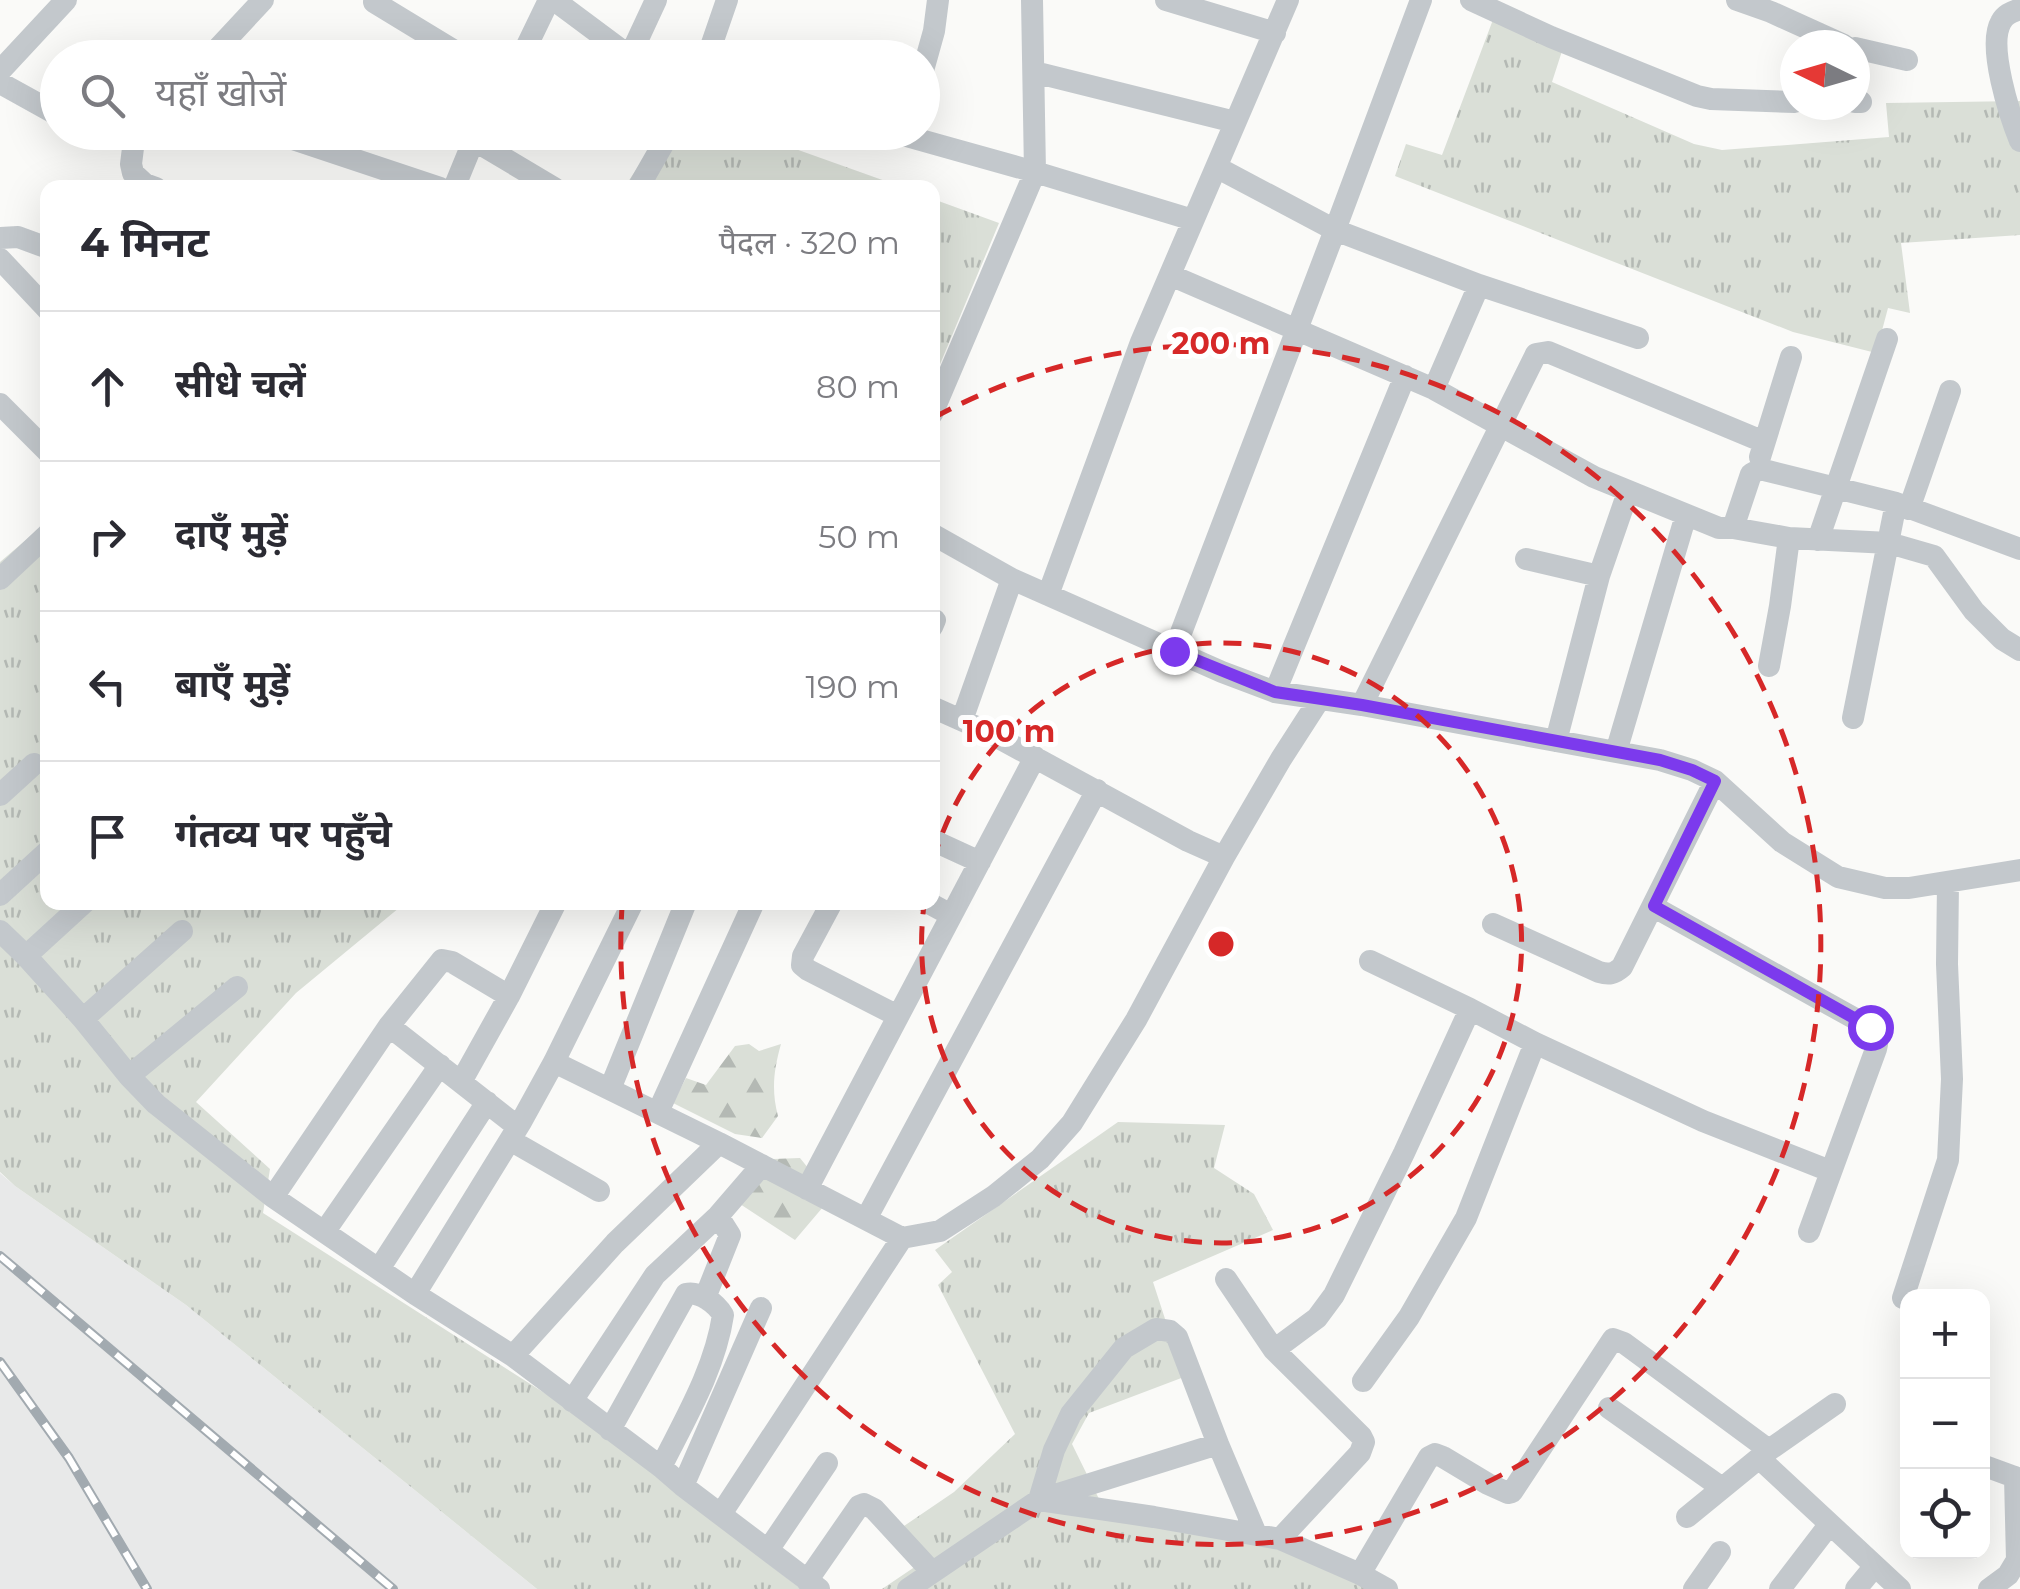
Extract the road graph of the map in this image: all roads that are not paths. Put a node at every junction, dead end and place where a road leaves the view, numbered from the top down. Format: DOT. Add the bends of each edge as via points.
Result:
graph roads {
  1 [pos="66,0"];
  2 [pos="263,0"];
  3 [pos="552,0"];
  4 [pos="656,0"];
  5 [pos="727,0"];
  6 [pos="938,0"];
  7 [pos="1032,0"];
  8 [pos="1166,0"];
  9 [pos="1288,0"];
  10 [pos="1471,0"];
  11 [pos="1737,0"];
  12 [pos="374,2"];
  13 [pos="1416,2"];
  14 [pos="2005,10"];
  15 [pos="1811,30"];
  16 [pos="1274,33"];
  17 [pos="226,40"];
  18 [pos="436,40"];
  19 [pos="531,40"];
  20 [pos="607,40"];
  21 [pos="638,40"];
  22 [pos="714,40"];
  23 [pos="932,40"];
  24 [pos="1870,51"];
  25 [pos="1907,60"];
  26 [pos="0,71"];
  27 [pos="1034,72"];
  28 [pos="0,83"];
  29 [pos="1780,101"];
  30 [pos="40,104"];
  31 [pos="2014,113"];
  32 [pos="1235,122"];
  33 [pos="2020,140"];
  34 [pos="940,145"];
  35 [pos="132,150"];
  36 [pos="325,150"];
  37 [pos="465,150"];
  38 [pos="495,150"];
  39 [pos="660,150"];
  40 [pos="1218,168"];
  41 [pos="1035,172"];
  42 [pos="140,180"];
  43 [pos="416,180"];
  44 [pos="456,180"];
  45 [pos="542,180"];
  46 [pos="643,180"];
  47 [pos="1193,220"];
  48 [pos="1335,230"];
  49 [pos="0,238"];
  50 [pos="40,245"];
  51 [pos="0,259"];
  52 [pos="1170,275"];
  53 [pos="1479,285"];
  54 [pos="40,302"];
  55 [pos="1295,331"];
  56 [pos="1638,338"];
  57 [pos="1887,339"];
  58 [pos="1791,357"];
  59 [pos="1405,376"];
  60 [pos="1434,389"];
  61 [pos="1950,391"];
  62 [pos="940,395"];
  63 [pos="0,404"];
  64 [pos="1502,425"];
  65 [pos="1764,442"];
  66 [pos="40,444"];
  67 [pos="1755,470"];
  68 [pos="1838,487"];
  69 [pos="1628,492"];
  70 [pos="1902,506"];
  71 [pos="1686,515"];
  72 [pos="1732,528"];
  73 [pos="940,538"];
  74 [pos="1789,538"];
  75 [pos="40,539"];
  76 [pos="1818,540"];
  77 [pos="1889,543"];
  78 [pos="2020,549"];
  79 [pos="1526,559"];
  80 [pos="5,563"];
  81 [pos="1600,576"];
  82 [pos="1012,579"];
  83 [pos="1048,595"];
  84 [pos="2020,650"];
  85 [pos="1174,651"];
  86 [pos="1769,666"];
  87 [pos="1275,692"];
  88 [pos="1320,700"];
  89 [pos="1362,705"];
  90 [pos="940,711"];
  91 [pos="1853,718"];
  92 [pos="962,720"];
  93 [pos="1556,741"];
  94 [pos="1616,752"];
  95 [pos="1035,757"];
  96 [pos="34,764"];
  97 [pos="1715,781"];
  98 [pos="1098,790"];
  99 [pos="0,795"];
  100 [pos="940,844"];
  101 [pos="1224,857"];
  102 [pos="40,858"];
  103 [pos="980,862"];
  104 [pos="2020,870"];
  105 [pos="1948,883"];
  106 [pos="0,895"];
  107 [pos="1654,906"];
  108 [pos="940,909"];
  109 [pos="76,910"];
  110 [pos="545,910"];
  111 [pos="630,910"];
  112 [pos="683,910"];
  113 [pos="750,910"];
  114 [pos="828,910"];
  115 [pos="951,915"];
  116 [pos="1492,924"];
  117 [pos="0,931"];
  118 [pos="182,931"];
  119 [pos="26,956"];
  120 [pos="1370,961"];
  121 [pos="237,986"];
  122 [pos="510,996"];
  123 [pos="1470,1009"];
  124 [pos="898,1016"];
  125 [pos="82,1019"];
  126 [pos="388,1026"];
  127 [pos="1534,1043"];
  128 [pos="554,1062"];
  129 [pos="440,1064"];
  130 [pos="129,1076"];
  131 [pos="462,1082"];
  132 [pos="610,1089"];
  133 [pos="488,1102"];
  134 [pos="658,1112"];
  135 [pos="514,1134"];
  136 [pos="719,1143"];
  137 [pos="762,1165"];
  138 [pos="1830,1171"];
  139 [pos="807,1189"];
  140 [pos="599,1191"];
  141 [pos="274,1197"];
  142 [pos="718,1216"];
  143 [pos="866,1219"];
  144 [pos="325,1231"];
  145 [pos="1808,1232"];
  146 [pos="902,1238"];
  147 [pos="379,1269"];
  148 [pos="1226,1278"];
  149 [pos="1906,1289"];
  150 [pos="415,1294"];
  151 [pos="705,1298"];
  152 [pos="761,1308"];
  153 [pos="1274,1350"];
  154 [pos="513,1356"];
  155 [pos="1363,1381"];
  156 [pos="572,1401"];
  157 [pos="1834,1404"];
  158 [pos="1609,1408"];
  159 [pos="610,1430"];
  160 [pos="1218,1444"];
  161 [pos="1765,1455"];
  162 [pos="827,1463"];
  163 [pos="661,1467"];
  164 [pos="1990,1468"];
  165 [pos="2018,1478"];
  166 [pos="682,1486"];
  167 [pos="1722,1488"];
  168 [pos="1039,1500"];
  169 [pos="720,1514"];
  170 [pos="1688,1516"];
  171 [pos="1829,1525"];
  172 [pos="1268,1537"];
  173 [pos="768,1550"];
  174 [pos="1720,1552"];
  175 [pos="1875,1566"];
  176 [pos="932,1572"];
  177 [pos="1360,1574"];
  178 [pos="813,1585"];
  179 [pos="908,1589"];
  180 [pos="1387,1589"];
  181 [pos="1694,1589"];
  182 [pos="1780,1589"];
  183 [pos="1856,1589"];
  184 [pos="1900,1589"];
  185 [pos="1989,1589"];
  1 -- 26 [label="street"];
  2 -- 17 [label="street"];
  3 -- 19 [label="street"];
  3 -- 20 [label="street"];
  4 -- 21 [label="street"];
  5 -- 22 [label="street"];
  6 -- 23 [label="street"];
  7 -- 27 [label="street"];
  8 -- 16 [label="street"];
  9 -- 16 [label="street"];
  10 -- 29 [label="street" via="1697,96"];
  11 -- 15 [label="street"];
  12 -- 18 [label="street"];
  13 -- 48 [label="street"];
  14 -- 31 [label="street" via="1996,41"];
  16 -- 32 [label="street"];
  24 -- 25 [label="street"];
  27 -- 32 [label="street"];
  27 -- 41 [label="street"];
  28 -- 30 [label="street"];
  31 -- 33 [label="street"];
  32 -- 40 [label="street"];
  34 -- 41 [label="street"];
  35 -- 42 [label="street" via="132,173"];
  36 -- 43 [label="street"];
  37 -- 44 [label="street"];
  38 -- 45 [label="street"];
  39 -- 46 [label="street"];
  40 -- 47 [label="street"];
  40 -- 48 [label="street"];
  41 -- 47 [label="street"];
  41 -- 62 [label="street"];
  47 -- 52 [label="street"];
  48 -- 53 [label="street"];
  48 -- 55 [label="street"];
  49 -- 50 [label="street"];
  51 -- 54 [label="street"];
  52 -- 55 [label="street"];
  52 -- 83 [label="street"];
  53 -- 56 [label="street"];
  53 -- 60 [label="street"];
  55 -- 59 [label="street"];
  55 -- 85 [label="street"];
  57 -- 68 [label="street"];
  58 -- 65 [label="street"];
  59 -- 60 [label="street"];
  59 -- 87 [label="street"];
  60 -- 64 [label="street"];
  61 -- 70 [label="street"];
  63 -- 66 [label="street"];
  64 -- 65 [label="street" via="1532,360 1548,352"];
  64 -- 69 [label="street"];
  64 -- 89 [label="street"];
  65 -- 67 [label="street"];
  67 -- 68 [label="street"];
  67 -- 72 [label="street"];
  68 -- 70 [label="street"];
  68 -- 76 [label="street"];
  69 -- 71 [label="street"];
  69 -- 81 [label="street"];
  70 -- 77 [label="street"];
  70 -- 78 [label="street"];
  71 -- 72 [label="street"];
  71 -- 94 [label="street"];
  72 -- 74 [label="street"];
  73 -- 82 [label="street"];
  74 -- 76 [label="street"];
  74 -- 86 [label="street"];
  75 -- 80 [label="street"];
  76 -- 77 [label="street"];
  77 -- 84 [label="street" via="1934,556 1974,611"];
  77 -- 91 [label="street"];
  79 -- 81 [label="street"];
  81 -- 93 [label="street"];
  82 -- 83 [label="street"];
  82 -- 92 [label="street"];
  83 -- 85 [label="street"];
  85 -- 87 [label="street"];
  87 -- 88 [label="street"];
  88 -- 89 [label="street"];
  88 -- 101 [label="street"];
  89 -- 93 [label="street"];
  90 -- 92 [label="street"];
  92 -- 95 [label="street"];
  93 -- 94 [label="street"];
  94 -- 97 [label="street"];
  95 -- 98 [label="street"];
  95 -- 103 [label="street"];
  96 -- 99 [label="street"];
  97 -- 105 [label="street" via="1782,842 1838,877 1892,889"];
  97 -- 107 [label="street"];
  98 -- 101 [label="street"];
  98 -- 143 [label="street"];
  100 -- 103 [label="street"];
  101 -- 146 [label="street" via="1136,1020 1058,1142 940,1231"];
  102 -- 106 [label="street"];
  103 -- 115 [label="street"];
  104 -- 105 [label="street"];
  105 -- 149 [label="street" via="1948,1160"];
  107 -- 116 [label="street" via="1622,967 1608,975"];
  107 -- 138 [label="street" via="1876,1034"];
  108 -- 115 [label="street"];
  109 -- 119 [label="street"];
  110 -- 122 [label="street"];
  111 -- 128 [label="street"];
  112 -- 132 [label="street"];
  113 -- 134 [label="street"];
  114 -- 124 [label="street" via="802,965"];
  115 -- 124 [label="street"];
  117 -- 119 [label="street"];
  118 -- 125 [label="street"];
  119 -- 125 [label="street"];
  120 -- 123 [label="street"];
  121 -- 130 [label="street"];
  122 -- 126 [label="street" via="442,960"];
  122 -- 131 [label="street"];
  123 -- 127 [label="street"];
  123 -- 153 [label="street" via="1334,1294 1317,1318"];
  124 -- 139 [label="street"];
  125 -- 130 [label="street"];
  126 -- 129 [label="street"];
  126 -- 141 [label="street"];
  127 -- 138 [label="street"];
  127 -- 155 [label="street" via="1466,1218"];
  128 -- 132 [label="street"];
  128 -- 135 [label="street"];
  129 -- 131 [label="street"];
  129 -- 144 [label="street"];
  130 -- 141 [label="street"];
  131 -- 133 [label="street"];
  132 -- 134 [label="street"];
  133 -- 135 [label="street"];
  133 -- 147 [label="street"];
  134 -- 136 [label="street"];
  135 -- 140 [label="street"];
  135 -- 150 [label="street"];
  136 -- 137 [label="street"];
  136 -- 154 [label="street"];
  137 -- 139 [label="street"];
  137 -- 142 [label="street"];
  138 -- 145 [label="street"];
  139 -- 143 [label="street"];
  141 -- 144 [label="street"];
  142 -- 151 [label="street" via="730,1236"];
  142 -- 156 [label="street" via="655,1275"];
  143 -- 146 [label="street"];
  144 -- 147 [label="street"];
  146 -- 169 [label="street"];
  147 -- 150 [label="street"];
  148 -- 153 [label="street"];
  150 -- 154 [label="street"];
  151 -- 159 [label="street" via="689,1292 681,1300"];
  151 -- 163 [label="street" via="721,1311 714,1352"];
  152 -- 166 [label="street"];
  153 -- 172 [label="street" via="1364,1442 1360,1453"];
  154 -- 156 [label="street"];
  156 -- 159 [label="street"];
  157 -- 161 [label="street"];
  158 -- 167 [label="street"];
  159 -- 163 [label="street"];
  160 -- 168 [label="street"];
  160 -- 168 [label="street" via="1177,1337 1156,1328 1124,1348 1071,1414"];
  160 -- 172 [label="street"];
  161 -- 167 [label="street"];
  161 -- 171 [label="street"];
  161 -- 177 [label="street" via="1613,1338 1512,1492 1435,1454 1429,1457"];
  162 -- 173 [label="street"];
  163 -- 166 [label="street"];
  164 -- 165 [label="street"];
  165 -- 185 [label="street" via="2017,1560"];
  166 -- 169 [label="street"];
  167 -- 170 [label="street"];
  168 -- 172 [label="street"];
  168 -- 176 [label="street"];
  169 -- 173 [label="street"];
  171 -- 175 [label="street"];
  171 -- 182 [label="street"];
  172 -- 177 [label="street"];
  173 -- 178 [label="street"];
  174 -- 181 [label="street"];
  175 -- 183 [label="street"];
  175 -- 184 [label="street"];
  176 -- 178 [label="street" via="864,1504"];
  176 -- 179 [label="street"];
  177 -- 180 [label="street"];
}
